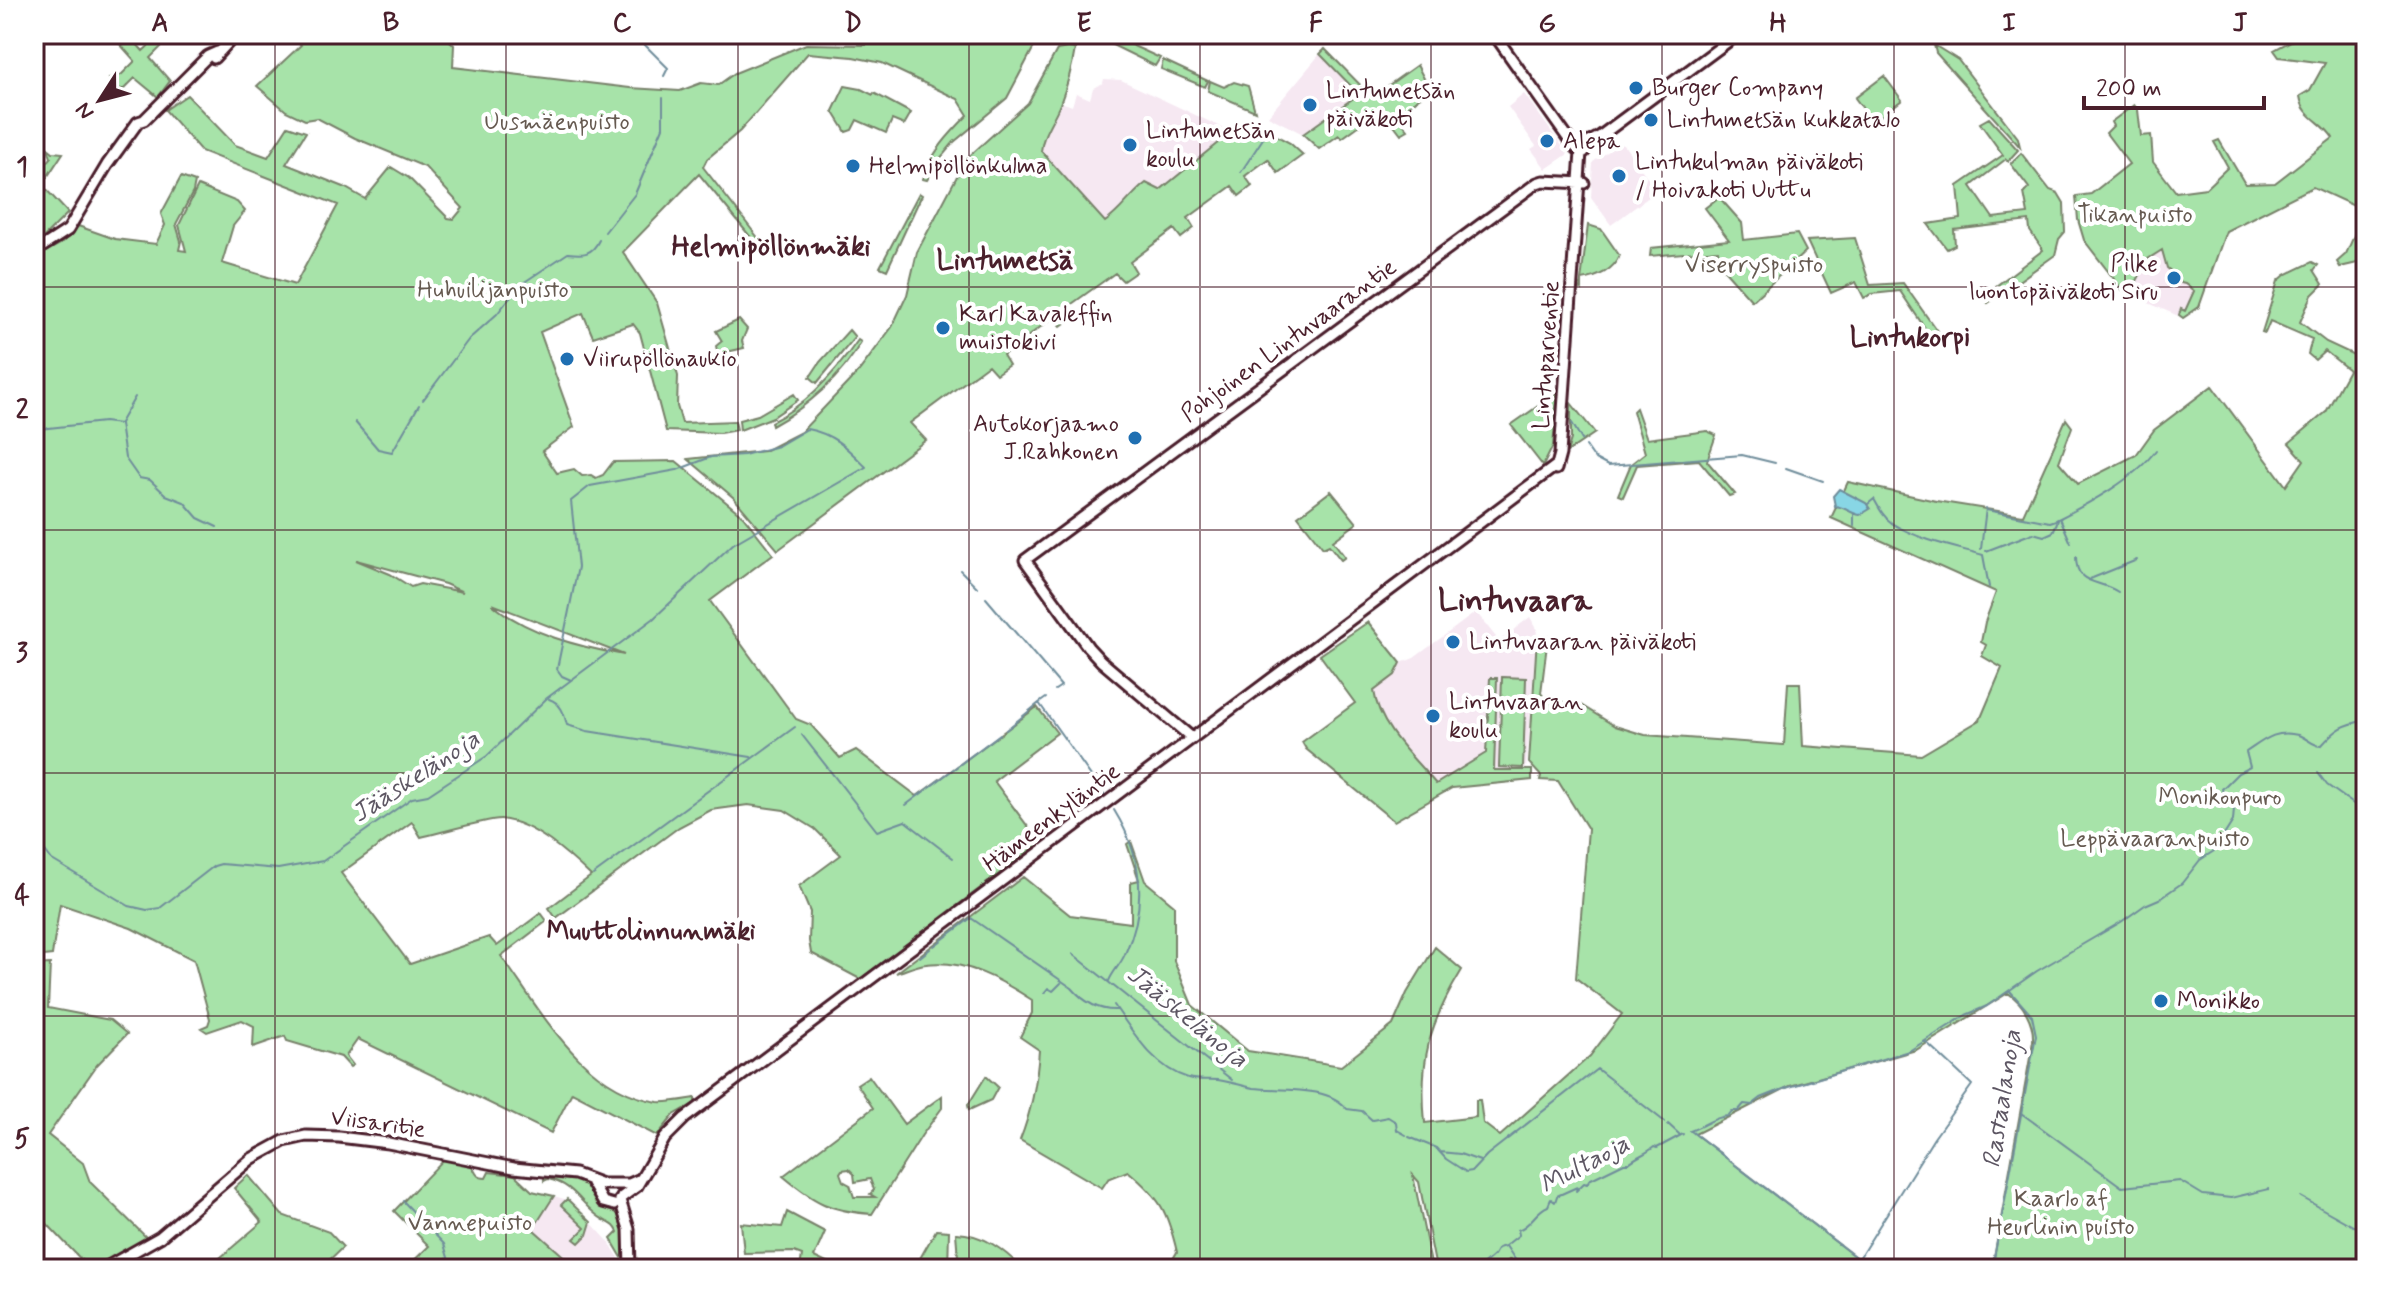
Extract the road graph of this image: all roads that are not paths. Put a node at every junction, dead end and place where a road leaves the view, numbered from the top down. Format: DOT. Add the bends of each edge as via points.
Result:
graph roads {
  1 [pos="236,34"];
  2 [pos="1046,34"];
  3 [pos="1065,34"];
  4 [pos="1494,34"];
  5 [pos="1738,34"];
  6 [pos="1585,149"];
  7 [pos="1581,183"];
  8 [pos="34,252"];
  9 [pos="1557,465"];
  10 [pos="1192,738"];
  11 [pos="641,1179"];
  12 [pos="616,1183"];
  13 [pos="602,1188"];
  14 [pos="619,1201"];
  15 [pos="103,1269"];
  16 [pos="630,1269"];
  1 -- 8 [label="street" via="128,138 65,233"];
  2 -- 3 [label="street" via="1056,39"];
  4 -- 6 [label="street" via="1568,138"];
  5 -- 6 [label="street"];
  6 -- 7 [label="street, Lintuparventie"];
  7 -- 9 [label="street, Lintuparventie"];
  7 -- 10 [label="street, Pohjoinen Lintuvaarantie" via="1543,181 1532,186 1025,560 1098,658"];
  9 -- 10 [label="street, Hämeenkyläntie"];
  10 -- 11 [label="street, Hämeenkyläntie" via="685,1118 665,1138"];
  11 -- 12 [label="street"];
  11 -- 14 [label="street, Hämeenkyläntie"];
  12 -- 13 [label="street"];
  12 -- 14 [label="street" via="622,1190"];
  13 -- 14 [label="street" via="603,1202"];
  13 -- 15 [label="street, Viisaritie" via="575,1174 514,1168 388,1143 301,1137 251,1159 160,1237"];
  14 -- 16 [label="street" via="629,1229"];
}
